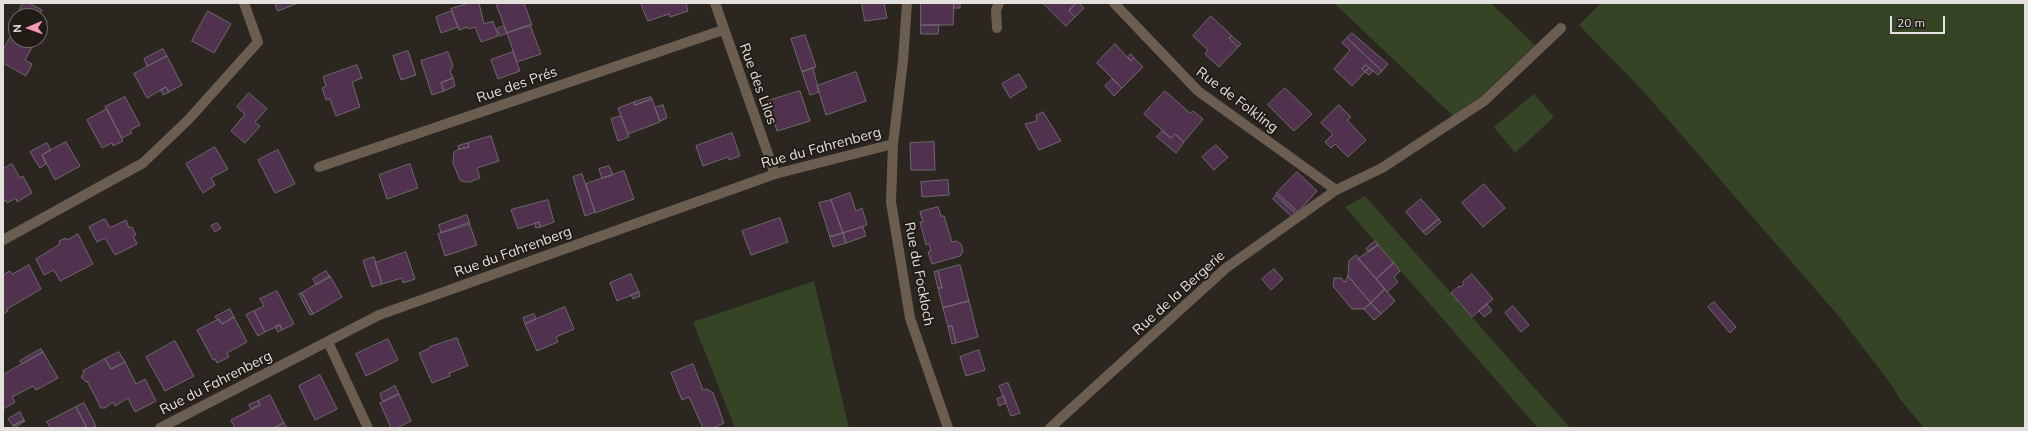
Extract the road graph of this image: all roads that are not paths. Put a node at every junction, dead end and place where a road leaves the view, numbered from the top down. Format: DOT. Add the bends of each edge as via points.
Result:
graph roads {
  1 [pos="244,3"];
  2 [pos="715,3"];
  3 [pos="907,3"];
  4 [pos="999,3"];
  5 [pos="1114,3"];
  6 [pos="997,28"];
  7 [pos="1561,28"];
  8 [pos="724,30"];
  9 [pos="893,144"];
  10 [pos="319,167"];
  11 [pos="775,174"];
  12 [pos="1336,190"];
  13 [pos="3,240"];
  14 [pos="328,342"];
  15 [pos="160,428"];
  16 [pos="368,428"];
  17 [pos="948,428"];
  18 [pos="1050,428"];
  1 -- 13 [label="street" via="258,42 189,119 143,163"];
  2 -- 8 [label="street, Rue des Lilas"];
  3 -- 9 [label="street, Rue du Fockloch"];
  4 -- 6 [label="street" via="996,10"];
  5 -- 12 [label="street, Rue de Folkling" via="1198,91"];
  7 -- 12 [label="street, Rue de la Bergerie" via="1484,101 1382,168"];
  8 -- 10 [label="street, Rue des Prés"];
  8 -- 11 [label="street, Rue des Lilas"];
  9 -- 11 [label="street, Rue du Fahrenberg"];
  9 -- 17 [label="street, Rue du Fockloch" via="891,202 910,318"];
  11 -- 14 [label="street, Rue du Fahrenberg" via="379,315"];
  12 -- 18 [label="street, Rue de la Bergerie" via="1226,268"];
  14 -- 15 [label="street, Rue du Fahrenberg"];
  14 -- 16 [label="street"];
}
